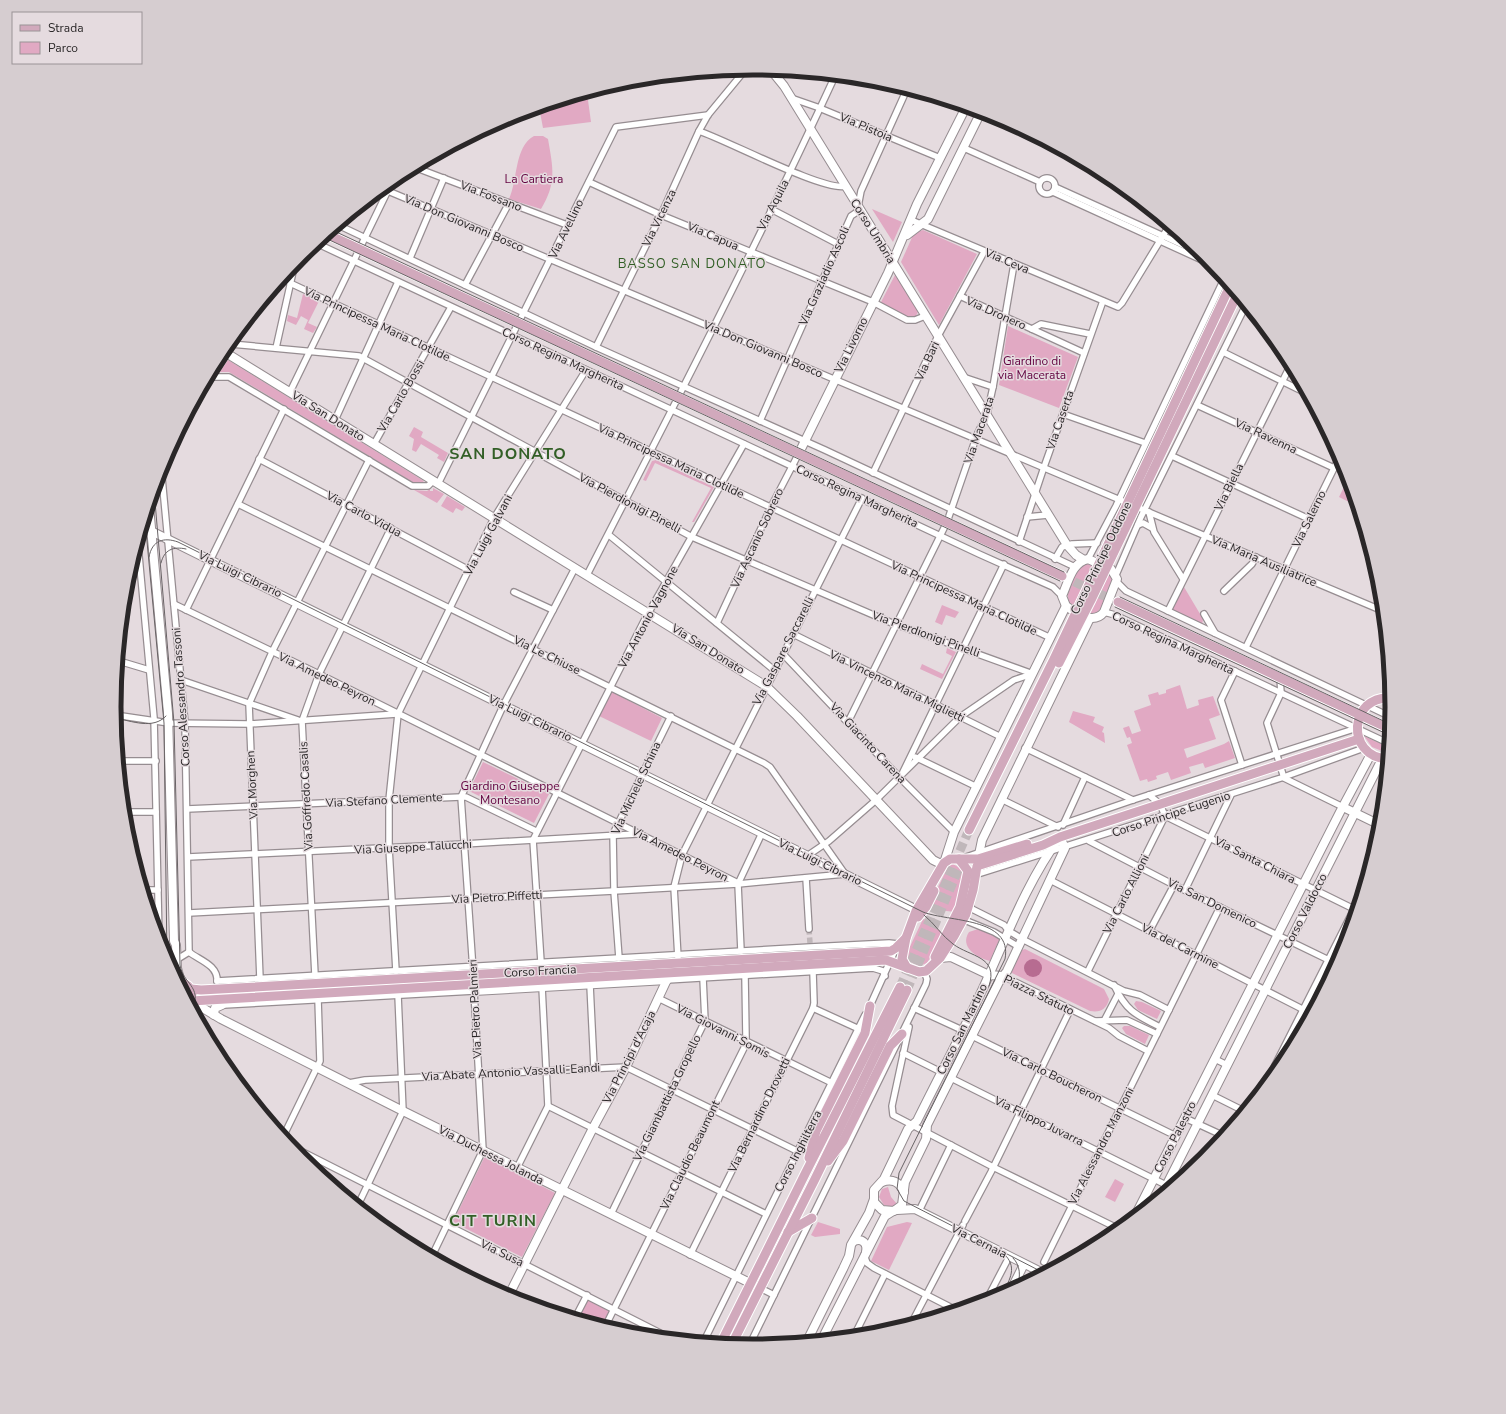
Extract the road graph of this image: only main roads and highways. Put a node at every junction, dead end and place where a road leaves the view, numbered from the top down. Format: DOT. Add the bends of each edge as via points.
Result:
graph roads {
  1 [pos="332,236"];
  2 [pos="1228,290"];
  3 [pos="1235,299"];
  4 [pos="1127,503"];
  5 [pos="1062,576"];
  6 [pos="1118,602"];
  7 [pos="1385,699"];
  8 [pos="1360,715"];
  9 [pos="1385,726"];
  10 [pos="1359,739"];
  11 [pos="1383,758"];
  12 [pos="972,831"];
  13 [pos="959,859"];
  14 [pos="978,859"];
  15 [pos="938,876"];
  16 [pos="966,902"];
  17 [pos="914,921"];
  18 [pos="906,938"];
  19 [pos="908,968"];
  20 [pos="473,979"];
  21 [pos="184,982"];
  22 [pos="191,990"];
  23 [pos="217,994"];
  24 [pos="191,997"];
  25 [pos="195,1004"];
  26 [pos="870,1006"];
  27 [pos="902,1034"];
  28 [pos="806,1172"];
  29 [pos="816,1179"];
  30 [pos="812,1218"];
  31 [pos="788,1232"];
  32 [pos="723,1338"];
  33 [pos="735,1339"];
  1 -- 5 [label="main road, Corso Regina Margherita"];
  2 -- 4 [label="main road, Corso Principe Oddone"];
  3 -- 4 [label="main road, Corso Principe Oddone"];
  4 -- 12 [label="main road, Corso Principe Oddone" via="1083,615 1044,679"];
  6 -- 8 [label="main road, Corso Regina Margherita"];
  7 -- 8 [label="main road" via="1367,705"];
  8 -- 9 [label="main road, Corso Regina Margherita"];
  8 -- 10 [label="main road" via="1357,728"];
  10 -- 11 [label="main road" via="1368,751"];
  10 -- 14 [label="main road, Corso Principe Eugenio" via="1060,837 1044,839"];
  13 -- 14 [label="main road"];
  13 -- 15 [label="main road" via="948,860"];
  13 -- 16 [label="main road" via="968,871"];
  14 -- 16 [label="main road" via="976,876"];
  15 -- 17 [label="main road" via="930,885"];
  15 -- 17 [label="main road" via="926,907"];
  16 -- 19 [label="main road" via="936,961 924,971 916,972"];
  17 -- 18 [label="main road"];
  18 -- 19 [label="main road" via="902,959"];
  18 -- 20 [label="main road, Corso Francia" via="891,951 677,959"];
  19 -- 20 [label="main road, Corso Francia" via="891,960 669,976"];
  20 -- 23 [label="main road, Corso Francia"];
  21 -- 22 [label="main road"];
  22 -- 23 [label="main road, Corso Francia"];
  22 -- 24 [label="main road"];
  23 -- 25 [label="main road, Corso Francia"];
  26 -- 28 [label="main road" via="865,1033 816,1131"];
  27 -- 29 [label="main road" via="890,1046 843,1141"];
  28 -- 29 [label="main road, Corso Inghilterra" via="904,989"];
  28 -- 32 [label="main road, Corso Inghilterra"];
  29 -- 31 [label="main road, Corso Inghilterra"];
  30 -- 31 [label="main road"];
  31 -- 33 [label="main road, Corso Inghilterra"];
}
